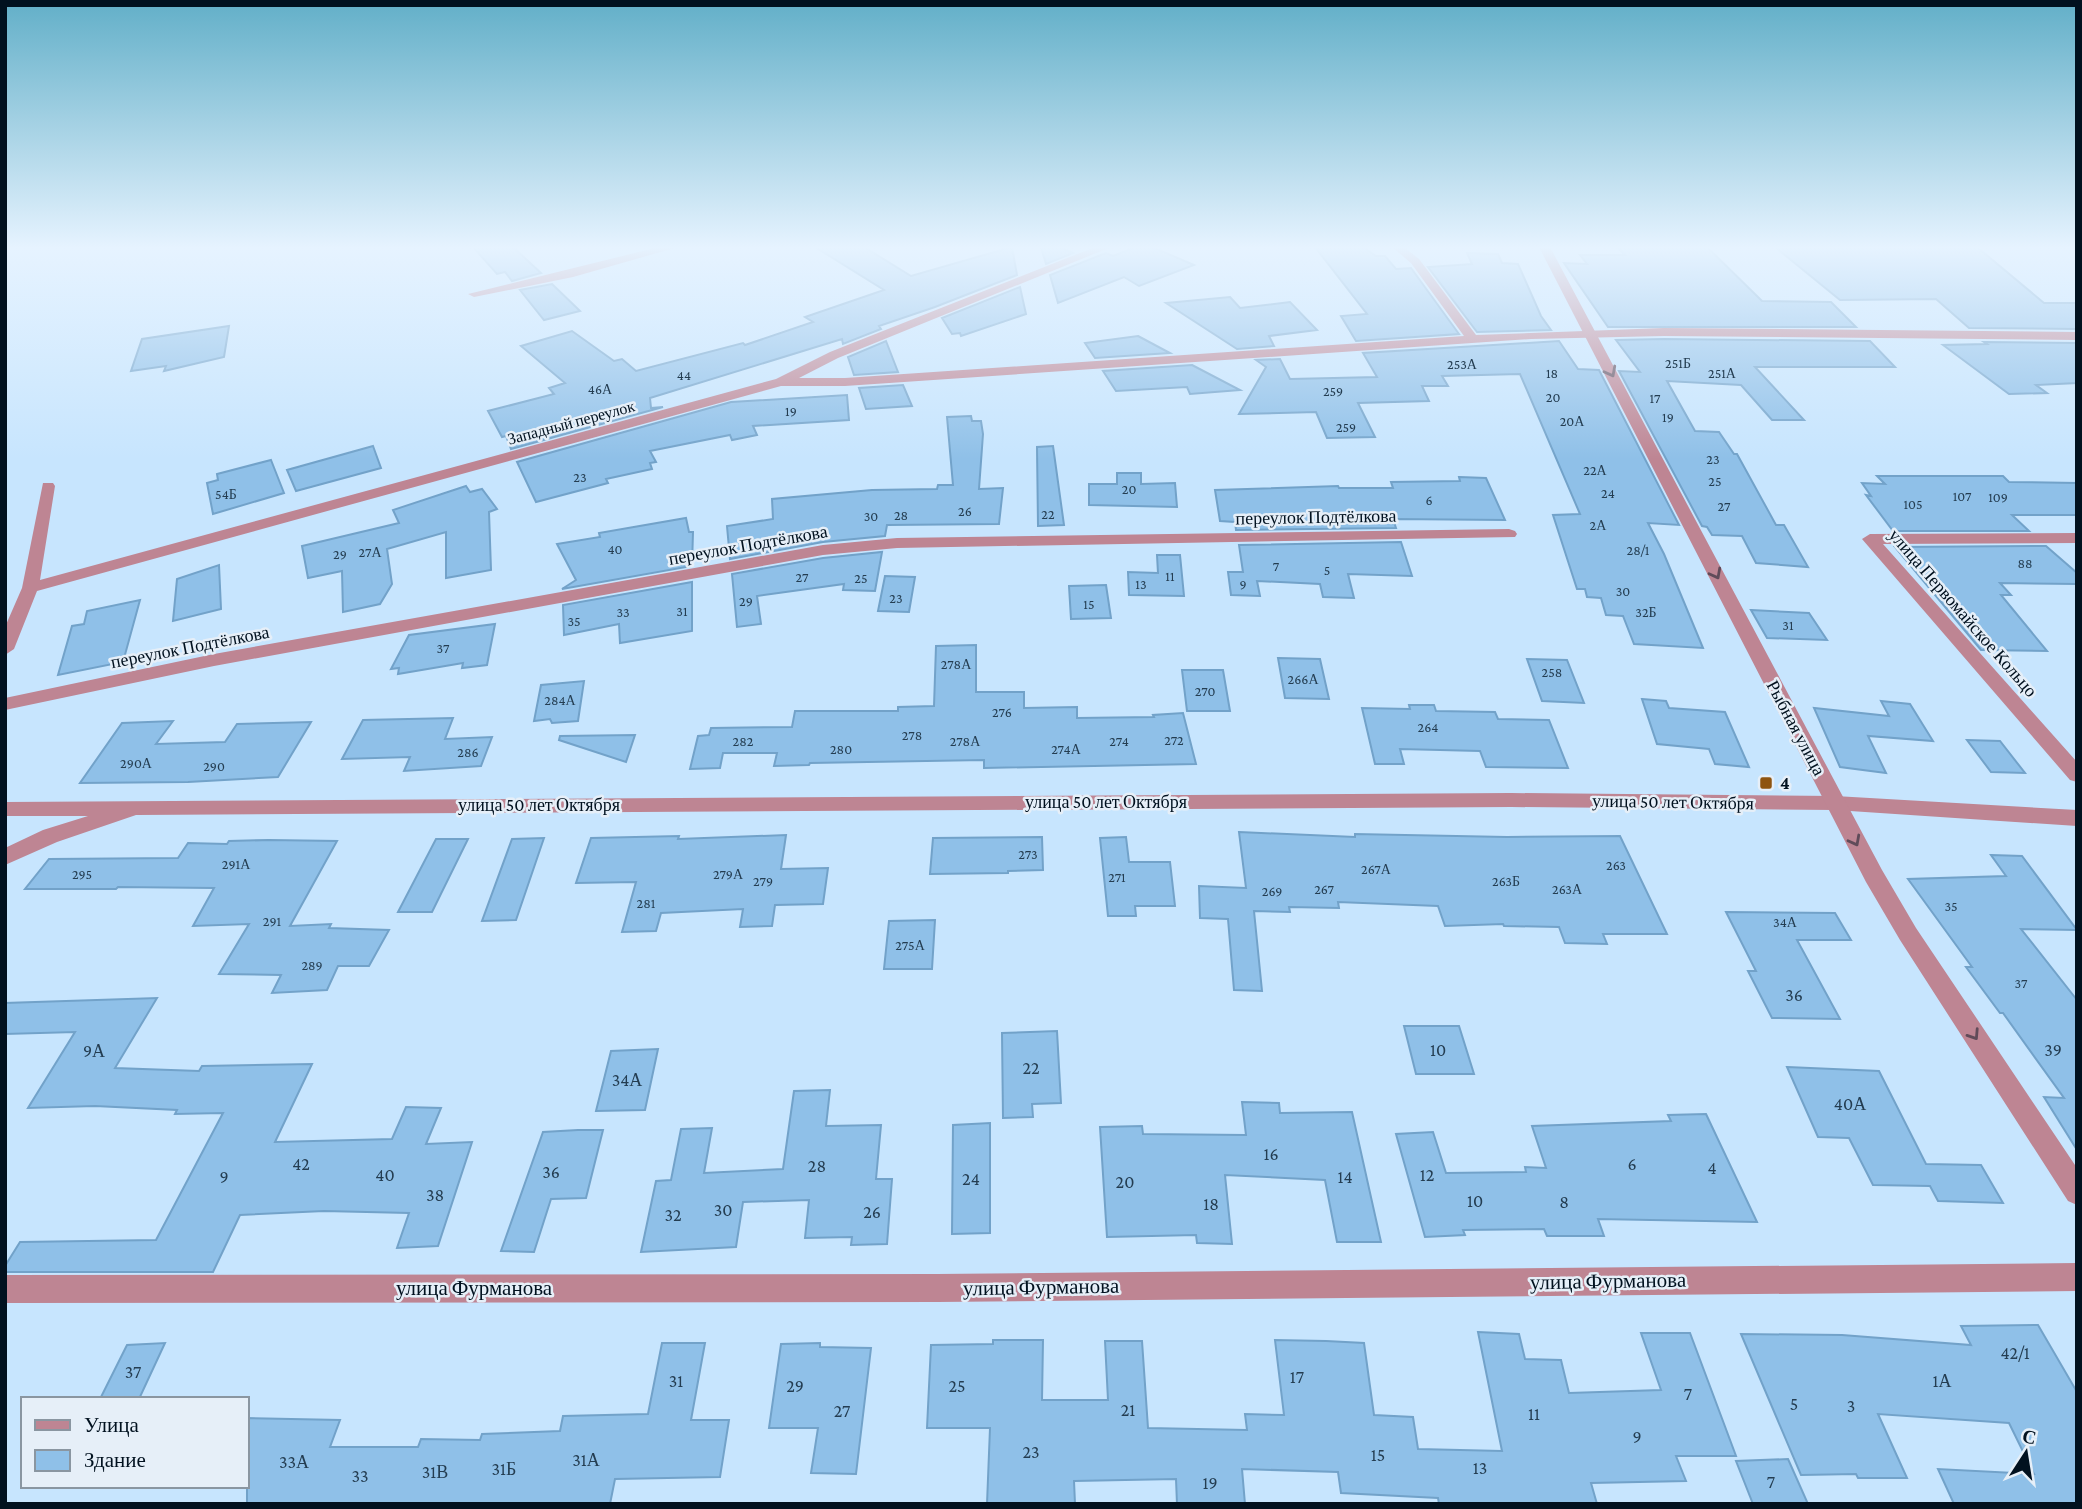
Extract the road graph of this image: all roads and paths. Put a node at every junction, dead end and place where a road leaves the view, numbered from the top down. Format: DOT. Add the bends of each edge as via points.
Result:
graph roads {
  1 [pos="929,317"];
  2 [pos="1457,317"];
  3 [pos="1582,317"];
  4 [pos="1590,333"];
  5 [pos="2077,336"];
  6 [pos="1472,338"];
  7 [pos="781,382"];
  8 [pos="47,486"];
  9 [pos="1508,534"];
  10 [pos="2077,538"];
  11 [pos="30,588"];
  12 [pos="5,649"];
  13 [pos="5,704"];
  14 [pos="2077,775"];
  15 [pos="1835,803"];
  16 [pos="5,808"];
  17 [pos="135,808"];
  18 [pos="2077,818"];
  19 [pos="5,858"];
  20 [pos="2077,1192"];
  21 [pos="2077,1277"];
  22 [pos="5,1289"];
  1 -- 7 [label="street, Западный переулок"];
  2 -- 6 [label="street"];
  3 -- 4 [label="street, Рыбная улица"];
  4 -- 5 [label="street"];
  4 -- 6 [label="street"];
  4 -- 15 [label="street, Рыбная улица, one-way"];
  6 -- 7 [label="street" via="859,381"];
  7 -- 11 [label="street, Западный переулок"];
  8 -- 11 [label="street"];
  9 -- 13 [label="street, переулок Подтёлкова" via="897,543 835,549 214,660"];
  10 -- 14 [label="street, улица Первомайское Кольцо" via="1870,539"];
  11 -- 12 [label="street"];
  15 -- 17 [label="street, улица 50 лет Октября" via="1511,800"];
  15 -- 18 [label="street, улица 50 лет Октября"];
  15 -- 20 [label="street, Рыбная улица, one-way" via="1908,934"];
  16 -- 17 [label="street, улица 50 лет Октября"];
  17 -- 19 [label="street" via="50,836"];
  21 -- 22 [label="street, улица Фурманова" via="937,1288"];
}
